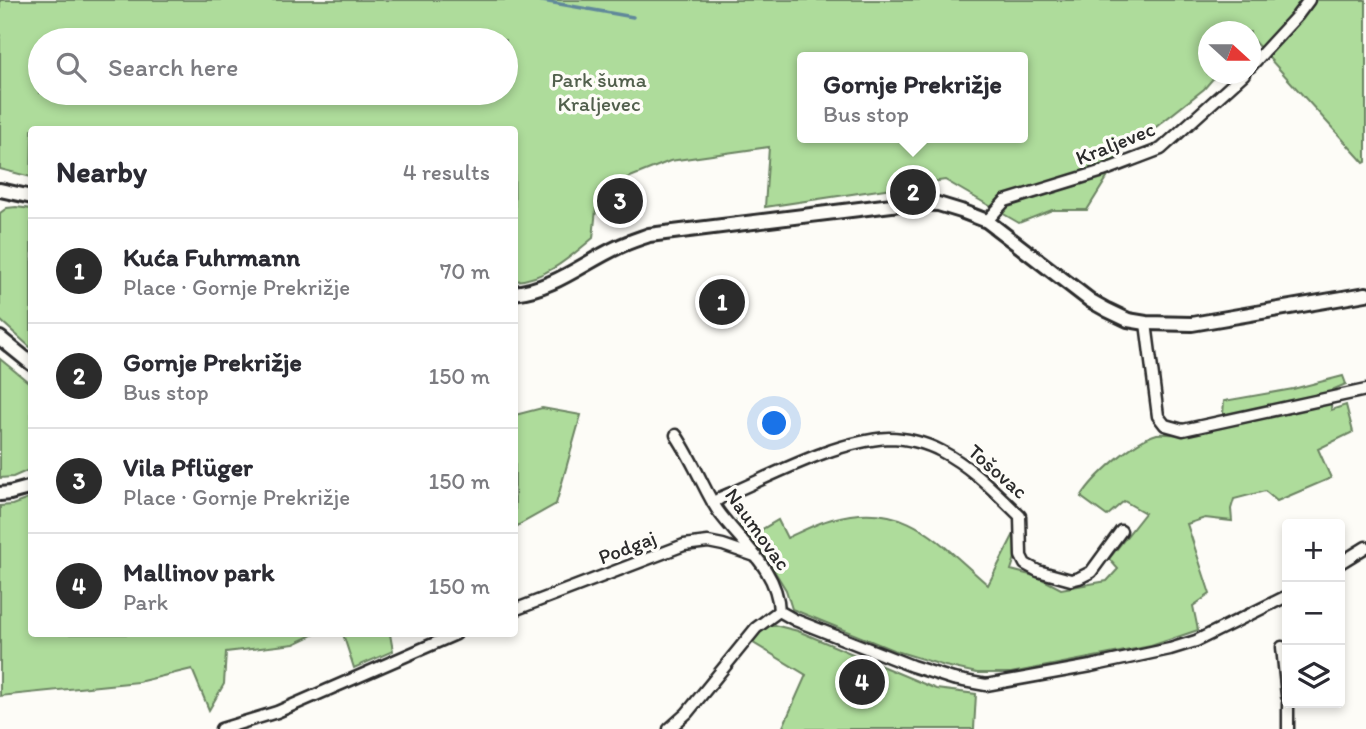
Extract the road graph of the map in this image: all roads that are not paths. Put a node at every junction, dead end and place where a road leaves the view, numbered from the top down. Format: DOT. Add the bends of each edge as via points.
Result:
graph roads {
  1 [pos="1309,0"];
  2 [pos="1261,55"];
  3 [pos="1233,84"];
  4 [pos="0,190"];
  5 [pos="28,196"];
  6 [pos="987,221"];
  7 [pos="518,293"];
  8 [pos="1366,294"];
  9 [pos="1146,323"];
  10 [pos="0,338"];
  11 [pos="28,361"];
  12 [pos="1366,390"];
  13 [pos="676,435"];
  14 [pos="28,487"];
  15 [pos="0,494"];
  16 [pos="713,503"];
  17 [pos="1121,531"];
  18 [pos="1366,547"];
  19 [pos="755,556"];
  20 [pos="1345,560"];
  21 [pos="1282,598"];
  22 [pos="518,608"];
  23 [pos="779,611"];
  24 [pos="449,637"];
  25 [pos="694,705"];
  26 [pos="1288,708"];
  27 [pos="221,729"];
  28 [pos="669,729"];
  29 [pos="686,729"];
  30 [pos="1288,729"];
  1 -- 2 [label="street"];
  3 -- 6 [label="street, Kraljevec" via="1161,149 1005,201"];
  4 -- 5 [label="street"];
  6 -- 7 [label="street" via="938,204 908,203 649,235 530,292"];
  6 -- 9 [label="street" via="1091,301 1128,320"];
  8 -- 9 [label="street" via="1192,324"];
  9 -- 12 [label="street" via="1158,416 1165,425 1183,430"];
  10 -- 11 [label="street"];
  13 -- 16 [label="street, Naumovac"];
  14 -- 15 [label="street"];
  16 -- 17 [label="street, Tošovac" via="841,447 890,438 941,450 978,475 1020,516 1021,556 1038,571 1079,578 1091,572"];
  16 -- 19 [label="street, Naumovac"];
  18 -- 20 [label="street"];
  19 -- 22 [label="street, Podgaj" via="708,542 684,545"];
  19 -- 23 [label="street, Naumovac" via="776,588"];
  21 -- 23 [label="street" via="1170,649 986,685 912,666"];
  23 -- 25 [label="street" via="756,628"];
  24 -- 27 [label="street" via="277,712"];
  25 -- 28 [label="street"];
  25 -- 29 [label="street"];
  26 -- 30 [label="street"];
}
